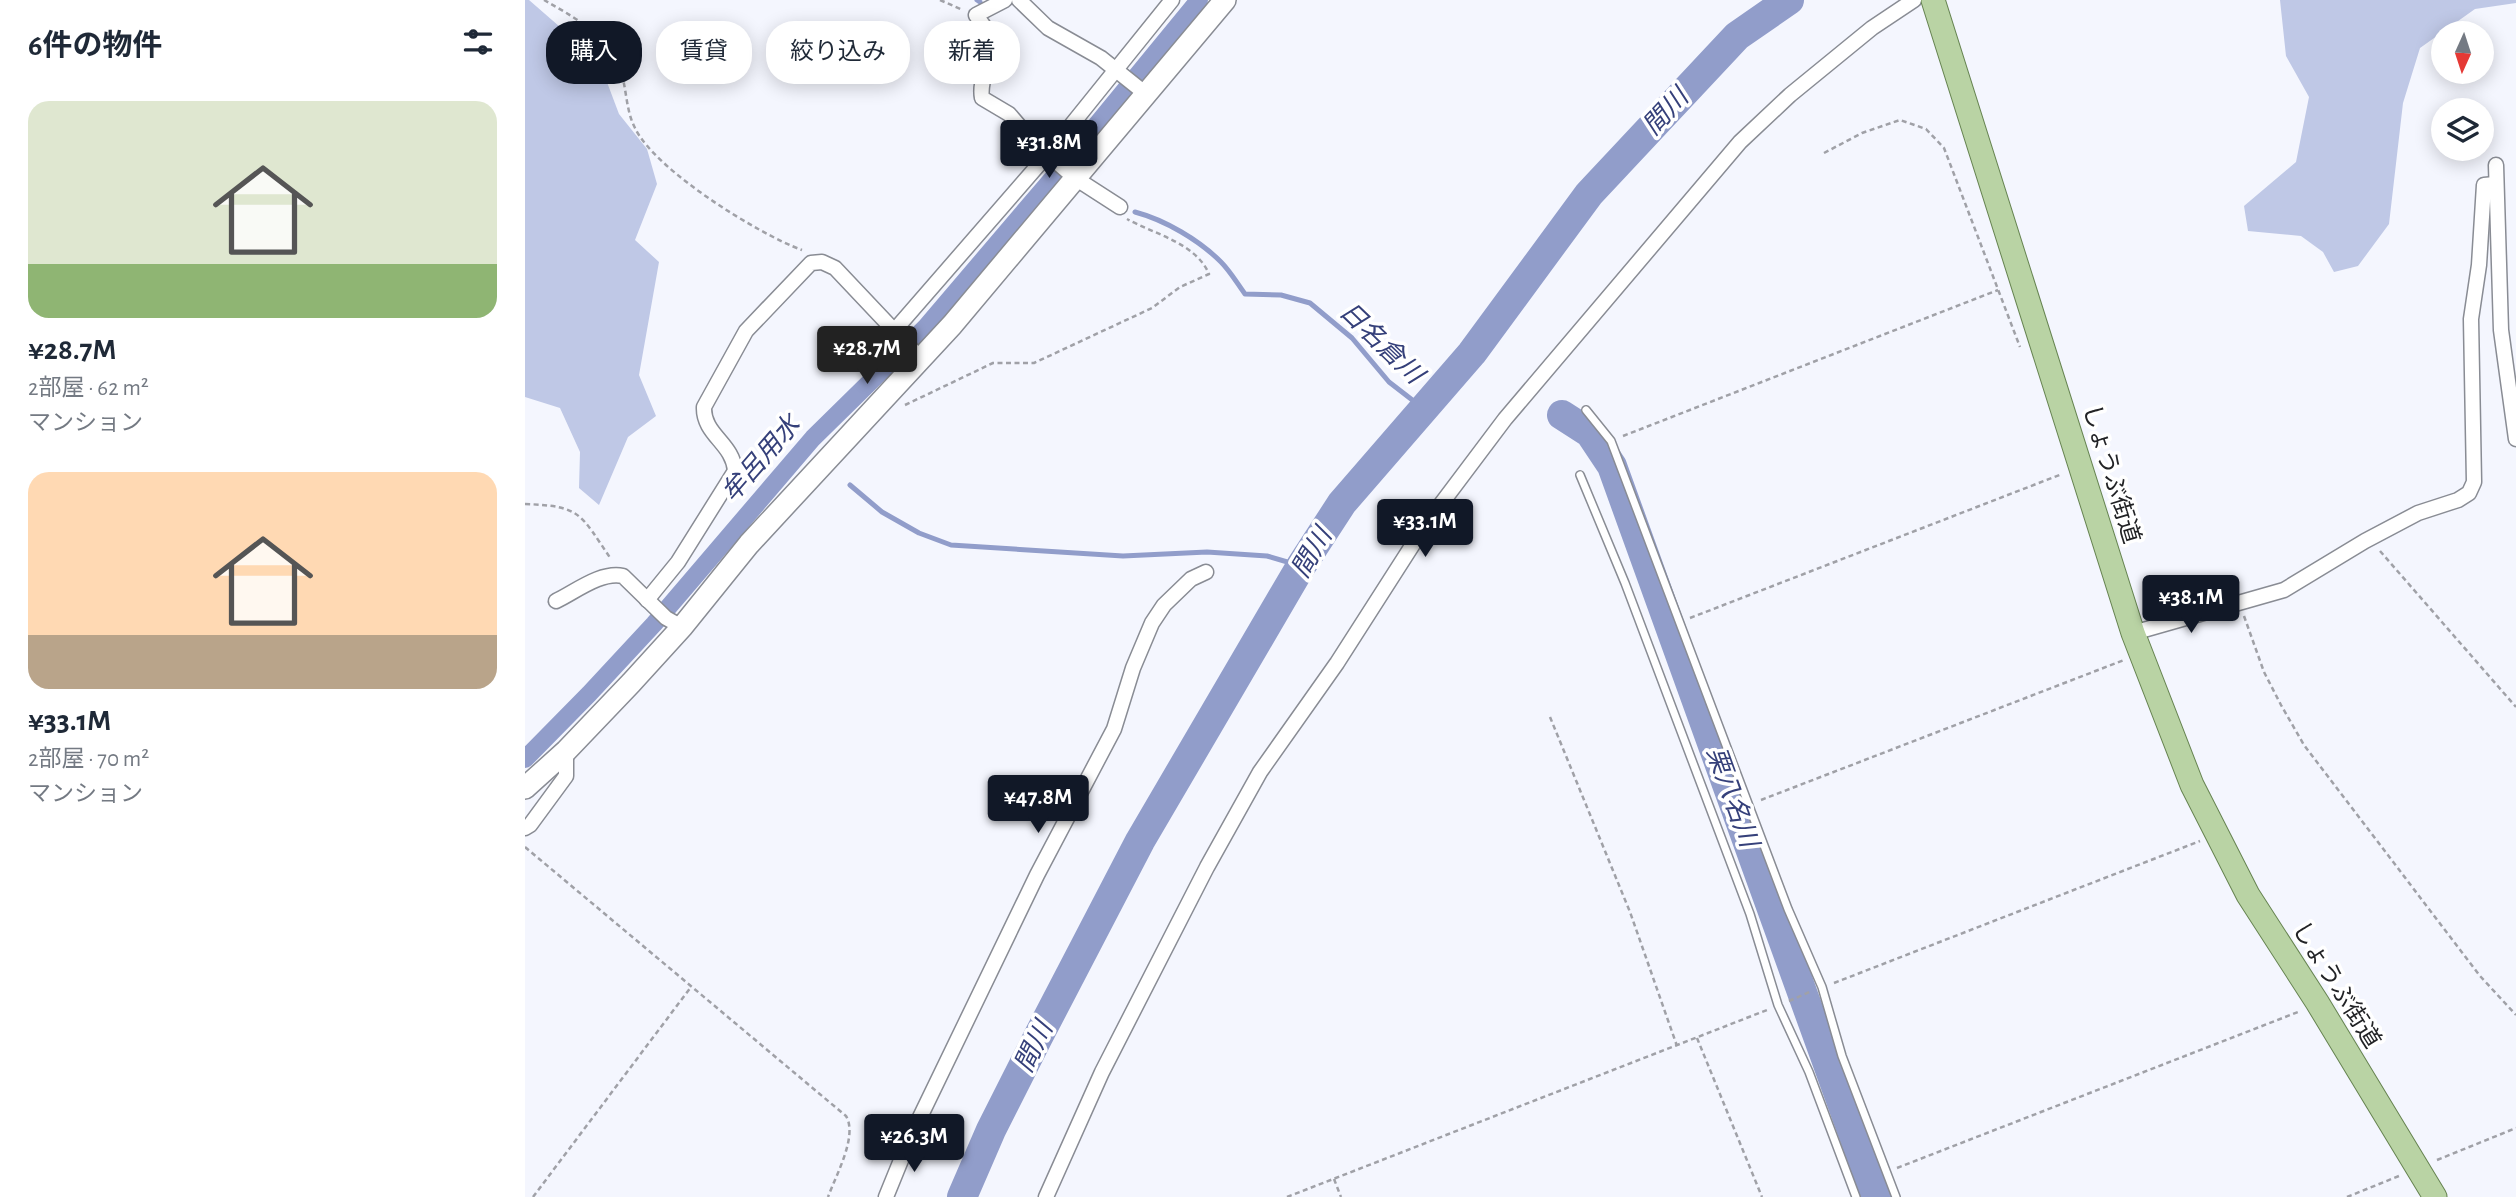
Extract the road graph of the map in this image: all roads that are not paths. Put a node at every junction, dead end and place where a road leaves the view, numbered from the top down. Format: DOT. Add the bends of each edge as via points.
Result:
graph roads {
  1 [pos="1005,0"];
  2 [pos="1019,0"];
  3 [pos="1172,0"];
  4 [pos="1226,0"];
  5 [pos="1914,0"];
  6 [pos="1933,0"];
  7 [pos="1117,73"];
  8 [pos="1142,91"];
  9 [pos="1049,155"];
  10 [pos="2495,165"];
  11 [pos="1072,175"];
  12 [pos="2495,184"];
  13 [pos="1120,207"];
  14 [pos="896,333"];
  15 [pos="918,356"];
  16 [pos="1586,410"];
  17 [pos="2516,439"];
  18 [pos="1580,475"];
  19 [pos="1206,572"];
  20 [pos="555,601"];
  21 [pos="649,603"];
  22 [pos="674,622"];
  23 [pos="2136,644"];
  24 [pos="566,751"];
  25 [pos="525,788"];
  26 [pos="525,828"];
  27 [pos="886,1197"];
  28 [pos="1046,1197"];
  29 [pos="1856,1197"];
  30 [pos="1896,1197"];
  31 [pos="2435,1197"];
  1 -- 9 [label="street" via="976,15 989,36 982,98 1009,114"];
  2 -- 7 [label="street" via="1048,28 1101,58"];
  3 -- 7 [label="street"];
  4 -- 8 [label="street"];
  5 -- 28 [label="street" via="1872,28 1740,142 1505,419 1426,524 1254,783 1101,1072"];
  6 -- 23 [label="main road, しょうぶ街道"];
  7 -- 8 [label="street"];
  7 -- 9 [label="street"];
  8 -- 11 [label="street"];
  9 -- 11 [label="street"];
  9 -- 14 [label="street"];
  10 -- 12 [label="street"];
  11 -- 13 [label="street"];
  11 -- 15 [label="street" via="952,325"];
  12 -- 17 [label="street" via="2501,330"];
  12 -- 23 [label="street" via="2484,185 2471,319 2475,482 2469,493 2418,513 2284,590"];
  14 -- 15 [label="street"];
  14 -- 21 [label="street" via="835,268 822,262 811,263 746,331 704,407 703,419 734,460 735,471"];
  15 -- 22 [label="street" via="882,401"];
  16 -- 30 [label="lane" via="1611,441"];
  18 -- 29 [label="lane"];
  19 -- 27 [label="street" via="1191,579 1152,623 1114,729 1037,875"];
  20 -- 21 [label="street" via="617,575"];
  21 -- 22 [label="street"];
  22 -- 24 [label="street"];
  23 -- 31 [label="main road, しょうぶ街道" via="2192,785 2248,895"];
  24 -- 25 [label="street"];
  24 -- 26 [label="street" via="566,776"];
}
